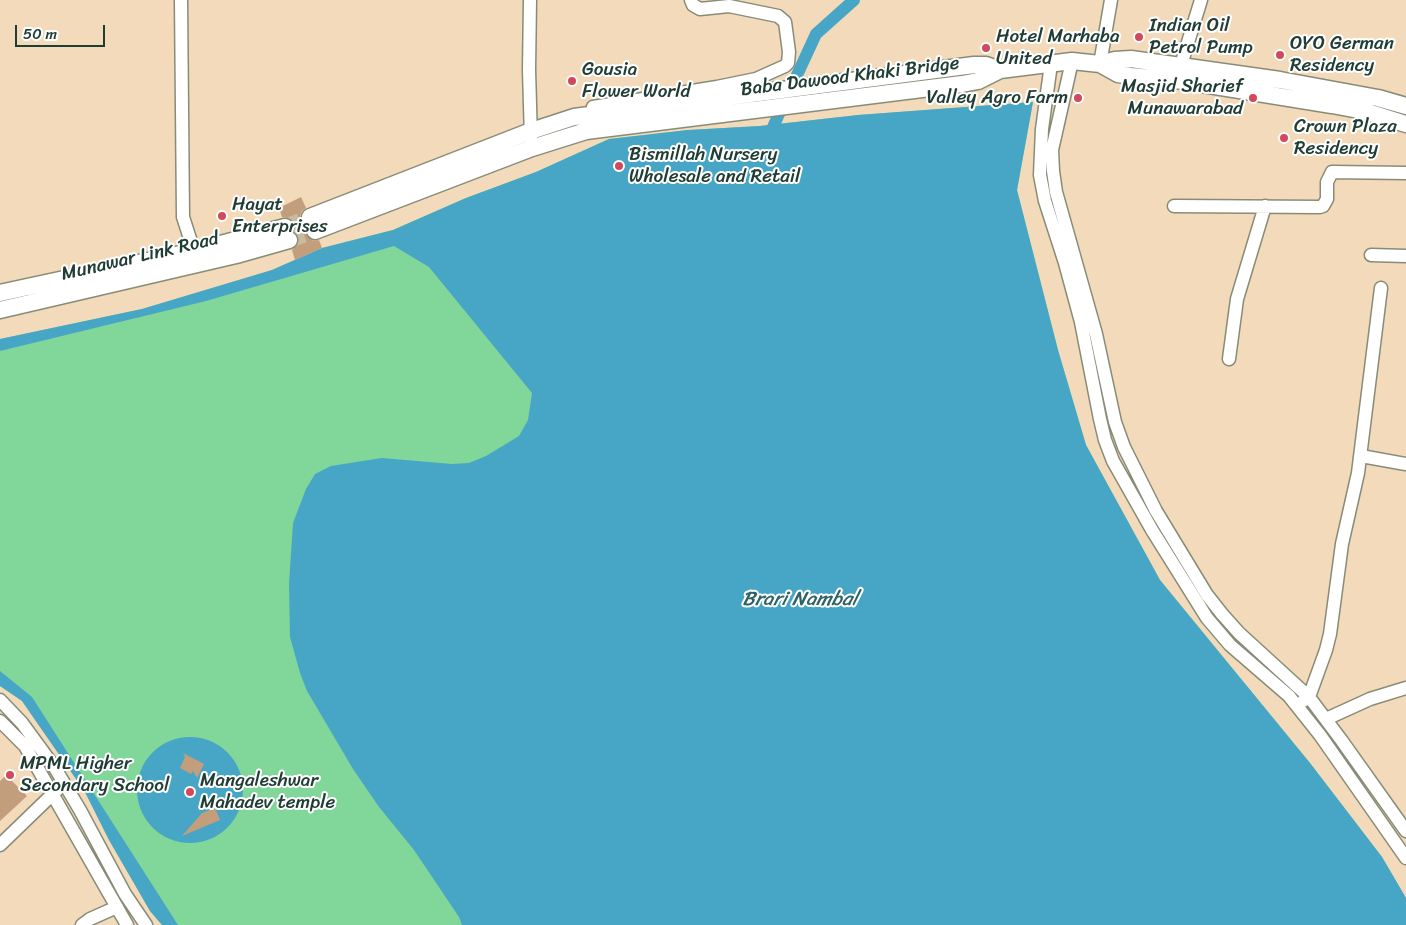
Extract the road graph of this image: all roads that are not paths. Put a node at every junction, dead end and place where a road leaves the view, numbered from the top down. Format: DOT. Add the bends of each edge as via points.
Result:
graph roads {
  1 [pos="181,0"];
  2 [pos="530,0"];
  3 [pos="691,0"];
  4 [pos="1111,0"];
  5 [pos="1201,0"];
  6 [pos="761,6"];
  7 [pos="1072,61"];
  8 [pos="1052,64"];
  9 [pos="1100,64"];
  10 [pos="1181,66"];
  11 [pos="1000,70"];
  12 [pos="1406,106"];
  13 [pos="582,121"];
  14 [pos="1406,124"];
  15 [pos="531,131"];
  16 [pos="532,148"];
  17 [pos="1406,172"];
  18 [pos="1174,206"];
  19 [pos="1264,206"];
  20 [pos="287,234"];
  21 [pos="1371,255"];
  22 [pos="1406,256"];
  23 [pos="195,258"];
  24 [pos="1381,288"];
  25 [pos="0,293"];
  26 [pos="0,310"];
  27 [pos="1229,359"];
  28 [pos="1361,456"];
  29 [pos="1406,464"];
  30 [pos="1150,514"];
  31 [pos="1406,688"];
  32 [pos="1309,697"];
  33 [pos="0,700"];
  34 [pos="1297,706"];
  35 [pos="1326,719"];
  36 [pos="0,721"];
  37 [pos="64,783"];
  38 [pos="53,794"];
  39 [pos="1406,831"];
  40 [pos="0,845"];
  41 [pos="1406,858"];
  42 [pos="116,907"];
  43 [pos="82,925"];
  44 [pos="128,925"];
  45 [pos="146,925"];
  1 -- 23 [label="street" via="183,218"];
  2 -- 15 [label="street"];
  3 -- 6 [label="street" via="700,9"];
  4 -- 9 [label="street"];
  5 -- 10 [label="street"];
  6 -- 13 [label="street" via="785,22 789,59 785,66 756,79 588,108"];
  7 -- 8 [label="main road"];
  7 -- 9 [label="main road"];
  7 -- 30 [label="street" via="1052,150 1054,178 1096,334 1115,422"];
  8 -- 11 [label="main road"];
  8 -- 30 [label="street" via="1040,152 1045,201 1081,322 1105,440 1114,461"];
  9 -- 10 [label="main road" via="1131,60"];
  9 -- 14 [label="main road" via="1118,74 1184,81 1332,105"];
  10 -- 12 [label="main road" via="1280,80"];
  11 -- 13 [label="main road, Baba Dawood Khaki Bridge" via="978,81 962,84"];
  11 -- 13 [label="main road, Baba Dawood Khaki Bridge" via="986,65 959,67"];
  13 -- 15 [label="main road"];
  13 -- 16 [label="main road"];
  15 -- 16 [label="street"];
  15 -- 16 [label="main road" via="312,224"];
  17 -- 19 [label="street" via="1332,172 1323,206"];
  18 -- 19 [label="street"];
  19 -- 27 [label="street" via="1237,299"];
  20 -- 23 [label="main road, Munawar Link Road"];
  21 -- 22 [label="street"];
  23 -- 25 [label="main road, Munawar Link Road"];
  23 -- 26 [label="main road, Munawar Link Road"];
  24 -- 28 [label="street"];
  28 -- 29 [label="street"];
  28 -- 32 [label="street" via="1342,544 1330,634"];
  30 -- 32 [label="street" via="1222,614"];
  30 -- 34 [label="street" via="1188,590 1217,631"];
  31 -- 35 [label="street" via="1370,699"];
  32 -- 34 [label="street"];
  32 -- 35 [label="street"];
  33 -- 37 [label="street" via="22,723"];
  34 -- 41 [label="street"];
  35 -- 39 [label="street"];
  36 -- 38 [label="street" via="25,746"];
  37 -- 38 [label="street"];
  37 -- 45 [label="street" via="125,894"];
  38 -- 40 [label="street"];
  38 -- 42 [label="street"];
  42 -- 43 [label="street"];
  42 -- 44 [label="street"];
}
